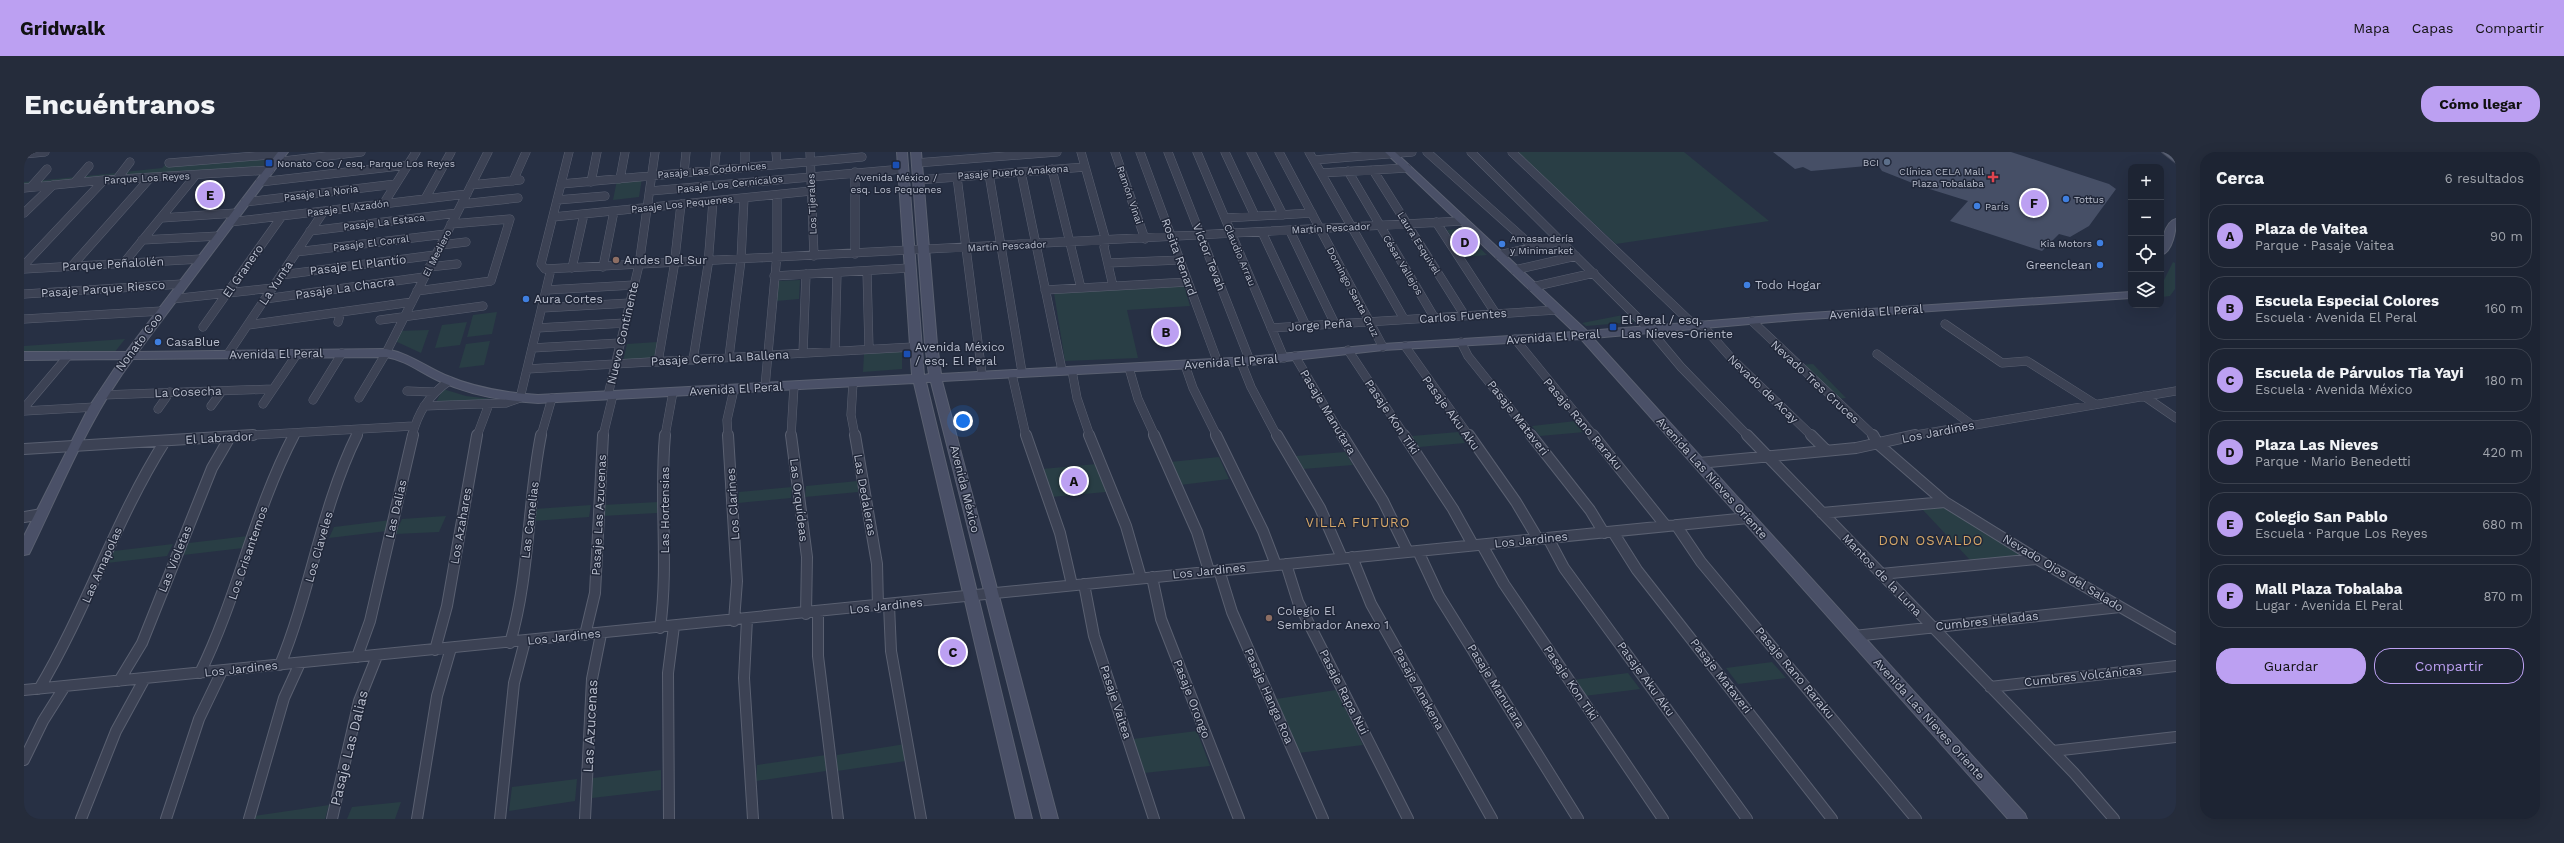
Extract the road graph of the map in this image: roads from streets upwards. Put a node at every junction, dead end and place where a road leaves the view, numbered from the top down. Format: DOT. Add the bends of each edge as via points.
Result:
graph roads {
  1 [pos="39,152"];
  2 [pos="45,152"];
  3 [pos="361,152"];
  4 [pos="416,152"];
  5 [pos="451,152"];
  6 [pos="488,152"];
  7 [pos="526,152"];
  8 [pos="569,152"];
  9 [pos="597,152"];
  10 [pos="624,152"];
  11 [pos="655,152"];
  12 [pos="686,152"];
  13 [pos="716,152"];
  14 [pos="745,152"];
  15 [pos="776,152"];
  16 [pos="810,152"];
  17 [pos="902,152"];
  18 [pos="954,152"];
  19 [pos="1047,152"];
  20 [pos="1057,152"];
  21 [pos="1081,152"];
  22 [pos="1115,152"];
  23 [pos="1140,152"];
  24 [pos="1168,152"];
  25 [pos="1197,152"];
  26 [pos="1225,152"];
  27 [pos="1251,152"];
  28 [pos="1279,152"];
  29 [pos="1309,152"];
  30 [pos="1412,152"];
  31 [pos="1428,152"];
  32 [pos="1472,152"];
  33 [pos="1512,152"];
  34 [pos="1391,153"];
  35 [pos="24,154"];
  36 [pos="862,154"];
  37 [pos="1017,154"];
  38 [pos="986,155"];
  39 [pos="916,157"];
  40 [pos="277,159"];
  41 [pos="956,160"];
  42 [pos="1314,160"];
  43 [pos="810,161"];
  44 [pos="130,162"];
  45 [pos="169,163"];
  46 [pos="777,164"];
  47 [pos="408,165"];
  48 [pos="89,166"];
  49 [pos="745,167"];
  50 [pos="1085,167"];
  51 [pos="1407,168"];
  52 [pos="47,169"];
  53 [pos="903,169"];
  54 [pos="1052,169"];
  55 [pos="714,170"];
  56 [pos="1373,170"];
  57 [pos="1348,171"];
  58 [pos="859,172"];
  59 [pos="1021,172"];
  60 [pos="684,173"];
  61 [pos="1321,173"];
  62 [pos="990,174"];
  63 [pos="195,176"];
  64 [pos="652,176"];
  65 [pos="811,176"];
  66 [pos="957,177"];
  67 [pos="150,178"];
  68 [pos="117,179"];
  69 [pos="620,179"];
  70 [pos="104,180"];
  71 [pos="918,180"];
  72 [pos="75,182"];
  73 [pos="260,182"];
  74 [pos="591,182"];
  75 [pos="396,184"];
  76 [pos="561,184"];
  77 [pos="53,185"];
  78 [pos="471,185"];
  79 [pos="28,187"];
  80 [pos="811,191"];
  81 [pos="650,192"];
  82 [pos="467,194"];
  83 [pos="777,195"];
  84 [pos="606,196"];
  85 [pos="425,198"];
  86 [pos="518,198"];
  87 [pos="744,198"];
  88 [pos="557,200"];
  89 [pos="712,201"];
  90 [pos="245,202"];
  91 [pos="384,203"];
  92 [pos="462,204"];
  93 [pos="681,204"];
  94 [pos="647,207"];
  95 [pos="324,211"];
  96 [pos="614,211"];
  97 [pos="24,213"];
  98 [pos="457,213"];
  99 [pos="1312,213"];
  100 [pos="584,214"];
  101 [pos="1282,215"];
  102 [pos="282,216"];
  103 [pos="1255,216"];
  104 [pos="552,217"];
  105 [pos="160,218"];
  106 [pos="233,218"];
  107 [pos="1225,218"];
  108 [pos="1463,221"];
  109 [pos="1436,222"];
  110 [pos="2176,222"];
  111 [pos="451,224"];
  112 [pos="1408,224"];
  113 [pos="1380,226"];
  114 [pos="1352,227"];
  115 [pos="1320,229"];
  116 [pos="310,231"];
  117 [pos="1290,231"];
  118 [pos="1262,232"];
  119 [pos="446,234"];
  120 [pos="1232,234"];
  121 [pos="219,236"];
  122 [pos="1201,236"];
  123 [pos="1172,237"];
  124 [pos="1145,239"];
  125 [pos="142,240"];
  126 [pos="1106,241"];
  127 [pos="1561,241"];
  128 [pos="466,242"];
  129 [pos="1070,243"];
  130 [pos="1036,244"];
  131 [pos="440,245"];
  132 [pos="1001,246"];
  133 [pos="2164,246"];
  134 [pos="1533,247"];
  135 [pos="966,248"];
  136 [pos="924,250"];
  137 [pos="908,251"];
  138 [pos="296,252"];
  139 [pos="855,254"];
  140 [pos="435,255"];
  141 [pos="1499,255"];
  142 [pos="814,256"];
  143 [pos="1576,256"];
  144 [pos="776,258"];
  145 [pos="202,259"];
  146 [pos="741,260"];
  147 [pos="1180,260"];
  148 [pos="708,261"];
  149 [pos="674,263"];
  150 [pos="1108,263"];
  151 [pos="123,264"];
  152 [pos="457,264"];
  153 [pos="24,265"];
  154 [pos="639,265"];
  155 [pos="71,267"];
  156 [pos="429,267"];
  157 [pos="603,267"];
  158 [pos="572,268"];
  159 [pos="909,268"];
  160 [pos="24,269"];
  161 [pos="551,269"];
  162 [pos="1515,270"];
  163 [pos="867,271"];
  164 [pos="836,273"];
  165 [pos="806,274"];
  166 [pos="1594,274"];
  167 [pos="281,275"];
  168 [pos="774,276"];
  169 [pos="424,278"];
  170 [pos="1188,282"];
  171 [pos="182,284"];
  172 [pos="634,284"];
  173 [pos="1113,286"];
  174 [pos="1532,287"];
  175 [pos="273,288"];
  176 [pos="1081,288"];
  177 [pos="546,290"];
  178 [pos="1045,290"];
  179 [pos="417,291"];
  180 [pos="228,292"];
  181 [pos="24,294"];
  182 [pos="2128,295"];
  183 [pos="172,298"];
  184 [pos="265,299"];
  185 [pos="412,302"];
  186 [pos="630,303"];
  187 [pos="483,306"];
  188 [pos="542,308"];
  189 [pos="1557,310"];
  190 [pos="162,311"];
  191 [pos="342,312"];
  192 [pos="1496,314"];
  193 [pos="1465,316"];
  194 [pos="404,317"];
  195 [pos="1434,317"];
  196 [pos="24,319"];
  197 [pos="1404,319"];
  198 [pos="380,320"];
  199 [pos="1369,321"];
  200 [pos="1752,321"];
  201 [pos="338,322"];
  202 [pos="625,323"];
  203 [pos="248,324"];
  204 [pos="1335,324"];
  205 [pos="1945,324"];
  206 [pos="203,326"];
  207 [pos="1306,326"];
  208 [pos="1699,326"];
  209 [pos="537,328"];
  210 [pos="1271,328"];
  211 [pos="1650,330"];
  212 [pos="1584,335"];
  213 [pos="1515,339"];
  214 [pos="1461,342"];
  215 [pos="620,343"];
  216 [pos="1405,346"];
  217 [pos="914,347"];
  218 [pos="1383,347"];
  219 [pos="532,348"];
  220 [pos="869,349"];
  221 [pos="1348,350"];
  222 [pos="836,351"];
  223 [pos="342,353"];
  224 [pos="386,353"];
  225 [pos="803,353"];
  226 [pos="228,354"];
  227 [pos="297,354"];
  228 [pos="1877,354"];
  229 [pos="767,355"];
  230 [pos="24,356"];
  231 [pos="68,356"];
  232 [pos="128,356"];
  233 [pos="729,357"];
  234 [pos="1290,357"];
  235 [pos="692,360"];
  236 [pos="658,362"];
  237 [pos="1246,362"];
  238 [pos="1218,363"];
  239 [pos="615,364"];
  240 [pos="1185,365"];
  241 [pos="1129,368"];
  242 [pos="527,369"];
  243 [pos="1067,371"];
  244 [pos="982,374"];
  245 [pos="1018,375"];
  246 [pos="952,378"];
  247 [pos="936,379"];
  248 [pos="919,380"];
  249 [pos="449,381"];
  250 [pos="853,383"];
  251 [pos="794,386"];
  252 [pos="765,387"];
  253 [pos="273,389"];
  254 [pos="734,389"];
  255 [pos="222,391"];
  256 [pos="407,391"];
  257 [pos="2176,391"];
  258 [pos="170,392"];
  259 [pos="433,392"];
  260 [pos="673,392"];
  261 [pos="102,395"];
  262 [pos="611,395"];
  263 [pos="2144,396"];
  264 [pos="359,398"];
  265 [pos="520,398"];
  266 [pos="552,398"];
  267 [pos="313,400"];
  268 [pos="263,404"];
  269 [pos="489,404"];
  270 [pos="2095,404"];
  271 [pos="211,406"];
  272 [pos="424,406"];
  273 [pos="95,407"];
  274 [pos="158,409"];
  275 [pos="24,410"];
  276 [pos="2176,418"];
  277 [pos="1972,425"];
  278 [pos="413,426"];
  279 [pos="360,430"];
  280 [pos="295,434"];
  281 [pos="230,437"];
  282 [pos="165,441"];
  283 [pos="1878,444"];
  284 [pos="76,446"];
  285 [pos="24,449"];
  286 [pos="1826,451"];
  287 [pos="1769,456"];
  288 [pos="1699,463"];
  289 [pos="1945,502"];
  290 [pos="1822,513"];
  291 [pos="42,514"];
  292 [pos="24,517"];
  293 [pos="1748,518"];
  294 [pos="1671,526"];
  295 [pos="1608,532"];
  296 [pos="1543,538"];
  297 [pos="1478,545"];
  298 [pos="24,550"];
  299 [pos="1418,551"];
  300 [pos="1408,552"];
  301 [pos="1347,558"];
  302 [pos="2037,559"];
  303 [pos="1281,564"];
  304 [pos="1214,571"];
  305 [pos="1881,574"];
  306 [pos="1152,577"];
  307 [pos="1141,578"];
  308 [pos="1084,584"];
  309 [pos="1072,585"];
  310 [pos="992,595"];
  311 [pos="971,597"];
  312 [pos="889,605"];
  313 [pos="878,607"];
  314 [pos="2120,607"];
  315 [pos="818,612"];
  316 [pos="806,614"];
  317 [pos="747,619"];
  318 [pos="734,621"];
  319 [pos="674,626"];
  320 [pos="1932,627"];
  321 [pos="660,628"];
  322 [pos="601,634"];
  323 [pos="586,635"];
  324 [pos="1854,636"];
  325 [pos="2176,638"];
  326 [pos="525,641"];
  327 [pos="510,643"];
  328 [pos="451,648"];
  329 [pos="436,650"];
  330 [pos="359,653"];
  331 [pos="377,656"];
  332 [pos="300,663"];
  333 [pos="280,665"];
  334 [pos="2176,666"];
  335 [pos="222,671"];
  336 [pos="200,673"];
  337 [pos="145,678"];
  338 [pos="119,681"];
  339 [pos="65,686"];
  340 [pos="1990,687"];
  341 [pos="39,689"];
  342 [pos="24,690"];
  343 [pos="2176,737"];
  344 [pos="2053,751"];
  345 [pos="24,760"];
  346 [pos="81,819"];
  347 [pos="166,819"];
  348 [pos="249,819"];
  349 [pos="332,819"];
  350 [pos="417,819"];
  351 [pos="500,819"];
  352 [pos="585,819"];
  353 [pos="669,819"];
  354 [pos="752,819"];
  355 [pos="838,819"];
  356 [pos="921,819"];
  357 [pos="1024,819"];
  358 [pos="1050,819"];
  359 [pos="1154,819"];
  360 [pos="1239,819"];
  361 [pos="1323,819"];
  362 [pos="1408,819"];
  363 [pos="1492,819"];
  364 [pos="1578,819"];
  365 [pos="1663,819"];
  366 [pos="1747,819"];
  367 [pos="1832,819"];
  368 [pos="1916,819"];
  369 [pos="2019,819"];
  370 [pos="2114,819"];
  1 -- 2 [label="street"];
  1 -- 35 [label="street"];
  3 -- 40 [label="street"];
  4 -- 47 [label="street"];
  5 -- 85 [label="street"];
  6 -- 78 [label="street, El Mediero"];
  7 -- 78 [label="street" via="517,180"];
  8 -- 76 [label="street"];
  9 -- 74 [label="street"];
  10 -- 69 [label="street"];
  11 -- 64 [label="street, Nuevo Continente"];
  12 -- 60 [label="street"];
  13 -- 55 [label="street"];
  14 -- 49 [label="street"];
  15 -- 46 [label="street"];
  16 -- 43 [label="street, Los Tijerales"];
  17 -- 53 [label="street, Avenida México"];
  18 -- 41 [label="street"];
  19 -- 20 [label="street"];
  19 -- 37 [label="street"];
  21 -- 50 [label="street"];
  22 -- 124 [label="street, Ramón Vinai"];
  23 -- 123 [label="street, Rosita Renard"];
  24 -- 122 [label="street, Víctor Tevah"];
  25 -- 107 [label="street, Claudio Arrau"];
  26 -- 103 [label="street"];
  27 -- 101 [label="street"];
  28 -- 99 [label="street, Domingo Santa Cruz"];
  29 -- 42 [label="street"];
  30 -- 34 [label="street"];
  31 -- 134 [label="street"];
  32 -- 127 [label="street, Mantos de la Luna"];
  33 -- 208 [label="street, Nevado de Acay"];
  34 -- 42 [label="street"];
  34 -- 51 [label="street, Avenida Las Nieves Oriente"];
  36 -- 43 [label="street, Pasaje Las Codornices"];
  36 -- 58 [label="street"];
  37 -- 38 [label="street"];
  38 -- 41 [label="street"];
  39 -- 41 [label="street"];
  39 -- 71 [label="street, Avenida México"];
  40 -- 45 [label="street"];
  40 -- 63 [label="street, Parque Los Reyes"];
  40 -- 73 [label="street, Nonato Coo"];
  42 -- 61 [label="street"];
  43 -- 46 [label="street, Pasaje Las Codornices"];
  43 -- 65 [label="street, Los Tijerales"];
  44 -- 68 [label="street"];
  46 -- 49 [label="street, Pasaje Las Codornices"];
  47 -- 73 [label="street"];
  47 -- 75 [label="street"];
  48 -- 72 [label="street"];
  49 -- 55 [label="street, Pasaje Las Codornices"];
  50 -- 54 [label="street, Pasaje Puerto Anakena"];
  50 -- 126 [label="street"];
  51 -- 56 [label="street"];
  51 -- 108 [label="street, Avenida Las Nieves Oriente"];
  52 -- 79 [label="street"];
  53 -- 58 [label="street"];
  53 -- 137 [label="street, Avenida México"];
  54 -- 59 [label="street, Pasaje Puerto Anakena"];
  54 -- 129 [label="street"];
  55 -- 60 [label="street, Pasaje Las Codornices"];
  56 -- 57 [label="street"];
  56 -- 112 [label="street, Laura Esquivel"];
  57 -- 61 [label="street"];
  57 -- 113 [label="street, César Vallejos"];
  58 -- 65 [label="street"];
  58 -- 139 [label="street"];
  59 -- 62 [label="street, Pasaje Puerto Anakena"];
  59 -- 130 [label="street"];
  60 -- 64 [label="street, Pasaje Las Codornices"];
  61 -- 114 [label="street"];
  62 -- 66 [label="street, Pasaje Puerto Anakena"];
  62 -- 132 [label="street"];
  63 -- 67 [label="street, Parque Los Reyes"];
  63 -- 105 [label="street"];
  64 -- 69 [label="street, Pasaje Las Codornices"];
  64 -- 81 [label="street, Nuevo Continente"];
  65 -- 80 [label="street, Los Tijerales"];
  65 -- 81 [label="street, Pasaje Los Cernícalos"];
  66 -- 71 [label="street, Pasaje Puerto Anakena"];
  66 -- 135 [label="street"];
  67 -- 68 [label="street, Parque Los Reyes"];
  67 -- 155 [label="street"];
  68 -- 70 [label="street, Parque Los Reyes"];
  69 -- 74 [label="street, Pasaje Las Codornices"];
  70 -- 72 [label="street, Parque Los Reyes"];
  70 -- 153 [label="street"];
  71 -- 136 [label="street, Avenida México"];
  72 -- 77 [label="street, Parque Los Reyes"];
  73 -- 90 [label="street, Nonato Coo"];
  74 -- 76 [label="street, Pasaje Las Codornices"];
  75 -- 90 [label="street, Pasaje La Noria"];
  75 -- 91 [label="street"];
  76 -- 88 [label="street"];
  77 -- 79 [label="street, Parque Los Reyes"];
  77 -- 97 [label="street"];
  78 -- 82 [label="street, El Mediero"];
  80 -- 83 [label="street, Pasaje Los Pequenes"];
  80 -- 142 [label="street, Los Tijerales"];
  81 -- 94 [label="street, Nuevo Continente"];
  82 -- 85 [label="street, Pasaje El Azadón"];
  82 -- 92 [label="street, El Mediero"];
  83 -- 87 [label="street, Pasaje Los Pequenes"];
  83 -- 144 [label="street"];
  84 -- 88 [label="street"];
  85 -- 91 [label="street, Pasaje El Azadón"];
  86 -- 92 [label="street"];
  87 -- 89 [label="street, Pasaje Los Pequenes"];
  87 -- 146 [label="street"];
  88 -- 104 [label="street"];
  89 -- 93 [label="street, Pasaje Los Pequenes"];
  89 -- 148 [label="street"];
  90 -- 106 [label="street, Nonato Coo"];
  91 -- 95 [label="street, Pasaje El Azadón"];
  92 -- 98 [label="street, El Mediero"];
  93 -- 94 [label="street, Pasaje Los Pequenes"];
  93 -- 149 [label="street"];
  94 -- 96 [label="street, Pasaje Los Pequenes"];
  94 -- 154 [label="street, Nuevo Continente"];
  95 -- 102 [label="street, Pasaje El Azadón"];
  95 -- 116 [label="street, La Yunta"];
  96 -- 100 [label="street, Pasaje Los Pequenes"];
  96 -- 157 [label="street"];
  98 -- 111 [label="street, El Mediero"];
  98 -- 116 [label="street, Pasaje La Estaca"];
  99 -- 101 [label="street"];
  99 -- 115 [label="street, Domingo Santa Cruz"];
  100 -- 104 [label="street, Pasaje Los Pequenes"];
  100 -- 158 [label="street"];
  101 -- 103 [label="street"];
  102 -- 106 [label="street, Pasaje El Azadón"];
  102 -- 180 [label="street, El Granero"];
  103 -- 107 [label="street"];
  104 -- 161 [label="street" via="540,266"];
  105 -- 106 [label="street, Pasaje El Azadón"];
  105 -- 125 [label="street"];
  106 -- 121 [label="street, Nonato Coo"];
  107 -- 120 [label="street, Claudio Arrau"];
  108 -- 109 [label="street, Martín Pescador"];
  108 -- 141 [label="street, Avenida Las Nieves Oriente"];
  109 -- 112 [label="street, Martín Pescador"];
  109 -- 192 [label="street"];
  110 -- 133 [label="street"];
  111 -- 119 [label="street, El Mediero"];
  111 -- 179 [label="street" via="508,218 510,220 490,282"];
  112 -- 113 [label="street, Martín Pescador"];
  112 -- 193 [label="street, Laura Esquivel"];
  113 -- 114 [label="street, Martín Pescador"];
  113 -- 195 [label="street, César Vallejos"];
  114 -- 115 [label="street, Martín Pescador"];
  114 -- 197 [label="street"];
  115 -- 117 [label="street, Martín Pescador"];
  115 -- 199 [label="street, Domingo Santa Cruz"];
  116 -- 138 [label="street, La Yunta"];
  117 -- 118 [label="street, Martín Pescador"];
  117 -- 204 [label="street"];
  118 -- 120 [label="street, Martín Pescador"];
  118 -- 207 [label="street"];
  119 -- 131 [label="street, El Mediero"];
  119 -- 138 [label="street, Pasaje El Corral"];
  120 -- 122 [label="street, Martín Pescador"];
  120 -- 210 [label="street, Claudio Arrau"];
  121 -- 125 [label="street"];
  121 -- 145 [label="street, Nonato Coo"];
  122 -- 123 [label="street, Martín Pescador"];
  122 -- 237 [label="street, Víctor Tevah"];
  123 -- 124 [label="street, Martín Pescador"];
  123 -- 147 [label="street, Rosita Renard"];
  124 -- 126 [label="street, Martín Pescador"];
  125 -- 151 [label="street"];
  126 -- 129 [label="street, Martín Pescador"];
  126 -- 150 [label="street" via="1104,247"];
  127 -- 134 [label="street"];
  127 -- 143 [label="street, Mantos de la Luna"];
  128 -- 131 [label="street"];
  129 -- 130 [label="street, Martín Pescador"];
  129 -- 176 [label="street"];
  130 -- 132 [label="street, Martín Pescador"];
  130 -- 178 [label="street"];
  131 -- 140 [label="street, El Mediero"];
  132 -- 135 [label="street, Martín Pescador"];
  132 -- 245 [label="street"];
  134 -- 141 [label="street"];
  135 -- 136 [label="street, Martín Pescador"];
  135 -- 244 [label="street"];
  136 -- 137 [label="street, Martín Pescador"];
  136 -- 247 [label="street, Avenida México"];
  137 -- 139 [label="street, Martín Pescador"];
  137 -- 159 [label="street, Avenida México"];
  138 -- 167 [label="street, La Yunta"];
  139 -- 142 [label="street, Martín Pescador"];
  140 -- 156 [label="street, El Mediero"];
  140 -- 167 [label="street, Pasaje El Plantío"];
  141 -- 162 [label="street, Avenida Las Nieves Oriente"];
  142 -- 144 [label="street, Martín Pescador"];
  143 -- 162 [label="street"];
  143 -- 166 [label="street, Mantos de la Luna"];
  144 -- 146 [label="street, Martín Pescador"];
  144 -- 168 [label="street"];
  145 -- 151 [label="street, Parque Peñalolén"];
  145 -- 171 [label="street, Nonato Coo"];
  146 -- 148 [label="street, Martín Pescador"];
  146 -- 233 [label="street"];
  147 -- 150 [label="street"];
  147 -- 170 [label="street, Rosita Renard"];
  148 -- 149 [label="street, Martín Pescador"];
  148 -- 235 [label="street"];
  149 -- 154 [label="street, Martín Pescador"];
  149 -- 236 [label="street"];
  150 -- 173 [label="street"];
  151 -- 155 [label="street, Parque Peñalolén"];
  152 -- 156 [label="street"];
  154 -- 157 [label="street, Martín Pescador"];
  154 -- 172 [label="street, Nuevo Continente"];
  155 -- 160 [label="street, Parque Peñalolén"];
  156 -- 169 [label="street, El Mediero"];
  157 -- 158 [label="street, Martín Pescador"];
  158 -- 161 [label="street, Martín Pescador"];
  159 -- 163 [label="street"];
  159 -- 217 [label="street, Avenida México"];
  161 -- 177 [label="street"];
  162 -- 174 [label="street, Avenida Las Nieves Oriente"];
  163 -- 164 [label="street"];
  163 -- 220 [label="street"];
  164 -- 165 [label="street"];
  164 -- 222 [label="street"];
  165 -- 168 [label="street"];
  165 -- 225 [label="street"];
  166 -- 174 [label="street"];
  166 -- 211 [label="street, Mantos de la Luna"];
  167 -- 175 [label="street, La Yunta"];
  168 -- 229 [label="street"];
  169 -- 179 [label="street, El Mediero"];
  169 -- 184 [label="street, Pasaje La Chacra"];
  170 -- 173 [label="street"];
  170 -- 238 [label="street, Rosita Renard"];
  171 -- 181 [label="street, Pasaje Parque Riesco"];
  171 -- 183 [label="street, Nonato Coo"];
  172 -- 177 [label="street"];
  172 -- 186 [label="street, Nuevo Continente"];
  173 -- 176 [label="street"];
  174 -- 189 [label="street, Avenida Las Nieves Oriente"];
  175 -- 180 [label="street"];
  175 -- 184 [label="street, La Yunta"];
  176 -- 178 [label="street"];
  177 -- 188 [label="street"];
  178 -- 243 [label="street"];
  179 -- 185 [label="street, El Mediero"];
  180 -- 183 [label="street"];
  180 -- 206 [label="street, El Granero"];
  182 -- 200 [label="street, Avenida El Peral"];
  183 -- 190 [label="street, Nonato Coo"];
  184 -- 203 [label="street, La Yunta"];
  185 -- 191 [label="street"];
  185 -- 194 [label="street, El Mediero"];
  186 -- 188 [label="street"];
  186 -- 202 [label="street, Nuevo Continente"];
  187 -- 194 [label="street"];
  188 -- 209 [label="street"];
  189 -- 192 [label="street, Carlos Fuentes"];
  189 -- 212 [label="street, Avenida Las Nieves Oriente"];
  190 -- 196 [label="street"];
  190 -- 232 [label="street, Nonato Coo"];
  191 -- 201 [label="street"];
  191 -- 203 [label="street"];
  192 -- 193 [label="street, Carlos Fuentes"];
  193 -- 195 [label="street, Carlos Fuentes"];
  194 -- 198 [label="street"];
  194 -- 224 [label="street, El Mediero"];
  195 -- 197 [label="street, Carlos Fuentes"];
  197 -- 199 [label="street, Carlos Fuentes"];
  199 -- 204 [label="street, Jorge Peña"];
  199 -- 218 [label="street, Domingo Santa Cruz"];
  200 -- 208 [label="street, Avenida El Peral"];
  200 -- 283 [label="street, Nevado Tres Cruces" via="1872,435"];
  202 -- 209 [label="street"];
  202 -- 215 [label="street, Nuevo Continente"];
  203 -- 226 [label="street, La Yunta"];
  204 -- 207 [label="street, Jorge Peña"];
  205 -- 270 [label="street" via="2002,363 2027,361"];
  207 -- 210 [label="street, Jorge Peña"];
  208 -- 211 [label="street, Avenida El Peral"];
  208 -- 286 [label="street, Nevado de Acay"];
  209 -- 219 [label="street"];
  210 -- 234 [label="street, Claudio Arrau"];
  211 -- 212 [label="street, Avenida El Peral"];
  211 -- 287 [label="street, Mantos de la Luna" via="1676,362"];
  212 -- 213 [label="street, Avenida El Peral"];
  212 -- 288 [label="street, Avenida Las Nieves Oriente"];
  213 -- 214 [label="street, Avenida El Peral"];
  213 -- 294 [label="street, Pasaje Rano Raraku" via="1529,359"];
  214 -- 216 [label="street, Avenida El Peral"];
  214 -- 295 [label="street, Pasaje Mataveri" via="1468,356"];
  215 -- 219 [label="street"];
  215 -- 239 [label="street, Nuevo Continente"];
  216 -- 218 [label="street, Avenida El Peral"];
  216 -- 296 [label="street, Pasaje Aku Aku"];
  217 -- 220 [label="street, Pasaje Cerro La Ballena"];
  217 -- 248 [label="street, Avenida México"];
  218 -- 221 [label="street, Avenida El Peral"];
  219 -- 242 [label="street"];
  220 -- 222 [label="street, Pasaje Cerro La Ballena"];
  221 -- 234 [label="street, Avenida El Peral"];
  221 -- 297 [label="street, Pasaje Kon Tiki"];
  222 -- 225 [label="street, Pasaje Cerro La Ballena"];
  223 -- 224 [label="street, Avenida El Peral"];
  223 -- 227 [label="street, Avenida El Peral"];
  223 -- 267 [label="street"];
  224 -- 249 [label="street, Avenida El Peral" via="401,356"];
  224 -- 264 [label="street, El Mediero"];
  225 -- 229 [label="street, Pasaje Cerro La Ballena"];
  226 -- 227 [label="street, Avenida El Peral"];
  226 -- 232 [label="street, Avenida El Peral"];
  227 -- 253 [label="street"];
  228 -- 277 [label="street"];
  229 -- 233 [label="street, Pasaje Cerro La Ballena"];
  229 -- 252 [label="street"];
  230 -- 231 [label="street, Avenida El Peral"];
  231 -- 232 [label="street, Avenida El Peral"];
  231 -- 275 [label="street"];
  232 -- 261 [label="street, Nonato Coo"];
  233 -- 235 [label="street, Pasaje Cerro La Ballena"];
  234 -- 237 [label="street, Avenida El Peral"];
  234 -- 300 [label="street, Pasaje Manutara" via="1309,383 1390,514"];
  235 -- 236 [label="street, Pasaje Cerro La Ballena"];
  236 -- 239 [label="street, Pasaje Cerro La Ballena"];
  237 -- 238 [label="street, Avenida El Peral"];
  237 -- 301 [label="street, Pasaje Anakena" via="1257,398"];
  238 -- 240 [label="street, Avenida El Peral"];
  239 -- 242 [label="street, Pasaje Cerro La Ballena"];
  239 -- 262 [label="street, Nuevo Continente"];
  240 -- 241 [label="street, Avenida El Peral"];
  240 -- 303 [label="street, Pasaje Rapa Nui" via="1193,388"];
  241 -- 243 [label="street, Avenida El Peral"];
  241 -- 304 [label="street, Pasaje Hanga Roa" via="1138,399"];
  242 -- 265 [label="street"];
  243 -- 245 [label="street, Avenida El Peral" via="1063,375"];
  243 -- 307 [label="street" via="1078,406 1132,542"];
  244 -- 245 [label="street, Avenida El Peral"];
  244 -- 246 [label="street, Avenida El Peral"];
  245 -- 246 [label="street, Avenida El Peral"];
  245 -- 309 [label="street" via="1018,409 1064,544"];
  246 -- 247 [label="street, Avenida El Peral"];
  247 -- 248 [label="street, Avenida El Peral"];
  247 -- 310 [label="street, Avenida México"];
  248 -- 250 [label="street, Avenida El Peral"];
  248 -- 311 [label="street, Avenida México"];
  249 -- 259 [label="street, Las Dalias"];
  249 -- 265 [label="street, Avenida El Peral" via="481,391"];
  250 -- 251 [label="street, Avenida El Peral"];
  250 -- 313 [label="street, Las Dedaleras" via="851,415 877,564"];
  251 -- 252 [label="street, Avenida El Peral"];
  251 -- 316 [label="street, Las Orquídeas" via="790,422 809,574"];
  252 -- 254 [label="street, Avenida El Peral"];
  253 -- 255 [label="street, La Cosecha"];
  253 -- 268 [label="street"];
  254 -- 260 [label="street, Avenida El Peral"];
  254 -- 318 [label="street, Los Clarines" via="727,420 738,581"];
  255 -- 258 [label="street, La Cosecha"];
  255 -- 271 [label="street"];
  256 -- 259 [label="street"];
  257 -- 263 [label="street, Los Jardines"];
  258 -- 261 [label="street, La Cosecha"];
  258 -- 274 [label="street"];
  259 -- 272 [label="street, Las Dalias"];
  260 -- 262 [label="street, Avenida El Peral"];
  260 -- 321 [label="street, Las Hortensias" via="664,431 665,596"];
  261 -- 273 [label="street, Nonato Coo"];
  262 -- 266 [label="street, Avenida El Peral"];
  262 -- 323 [label="street, Pasaje Las Azucenas" via="603,429 594,593"];
  263 -- 270 [label="street, Los Jardines"];
  263 -- 276 [label="street"];
  265 -- 266 [label="street, Avenida El Peral"];
  265 -- 269 [label="street, Avenida El Peral" via="510,403"];
  266 -- 327 [label="street, Las Camelias" via="539,436 520,608"];
  269 -- 272 [label="street, Avenida El Peral"];
  269 -- 329 [label="street, Los Azahares" via="476,438 447,606"];
  270 -- 277 [label="street, Los Jardines"];
  272 -- 278 [label="street, Las Dalias"];
  273 -- 275 [label="street"];
  273 -- 284 [label="street, Nonato Coo"];
  277 -- 283 [label="street, Los Jardines"];
  278 -- 279 [label="street, El Labrador"];
  278 -- 330 [label="street, Las Dalias" via="370,621"];
  279 -- 280 [label="street, El Labrador"];
  279 -- 333 [label="street, Los Claveles" via="341,468 298,622"];
  280 -- 281 [label="street, El Labrador"];
  280 -- 336 [label="street, Los Crisantemos" via="278,464 221,630"];
  281 -- 282 [label="street, El Labrador"];
  281 -- 338 [label="street, Las Violetas" via="212,468 142,643"];
  282 -- 284 [label="street, El Labrador"];
  282 -- 341 [label="street, Las Amapolas" via="142,478 63,652"];
  283 -- 286 [label="street, Los Jardines"];
  283 -- 289 [label="street, Nevado Ojos del Salado"];
  284 -- 285 [label="street, El Labrador"];
  284 -- 291 [label="street, Nonato Coo"];
  286 -- 287 [label="street, Los Jardines"];
  287 -- 288 [label="street, Los Jardines"];
  287 -- 290 [label="street, Mantos de la Luna"];
  288 -- 293 [label="street, Avenida Las Nieves Oriente"];
  289 -- 290 [label="street"];
  289 -- 302 [label="street, Nevado Ojos del Salado"];
  290 -- 305 [label="street, Mantos de la Luna"];
  291 -- 292 [label="street"];
  291 -- 298 [label="street, Nonato Coo"];
  293 -- 294 [label="street, Los Jardines"];
  293 -- 324 [label="street, Avenida Las Nieves Oriente"];
  294 -- 295 [label="street, Los Jardines"];
  294 -- 368 [label="street, Pasaje Rano Raraku"];
  295 -- 296 [label="street, Los Jardines"];
  295 -- 367 [label="street, Pasaje Mataveri"];
  296 -- 297 [label="street, Los Jardines"];
  296 -- 366 [label="street, Pasaje Aku Aku"];
  297 -- 299 [label="street, Los Jardines"];
  297 -- 365 [label="street, Pasaje Kon Tiki"];
  299 -- 300 [label="street, Los Jardines"];
  299 -- 364 [label="street, Pasaje Manutara" via="1440,596"];
  300 -- 301 [label="street, Los Jardines"];
  301 -- 303 [label="street, Los Jardines"];
  301 -- 363 [label="street, Pasaje Anakena"];
  302 -- 305 [label="street"];
  302 -- 314 [label="street, Nevado Ojos del Salado"];
  303 -- 304 [label="street, Los Jardines"];
  303 -- 362 [label="street, Pasaje Rapa Nui"];
  304 -- 306 [label="street, Los Jardines"];
  304 -- 361 [label="street, Pasaje Hanga Roa"];
  305 -- 320 [label="street, Mantos de la Luna"];
  306 -- 307 [label="street, Los Jardines"];
  306 -- 360 [label="street, Pasaje Orongo" via="1161,619"];
  307 -- 308 [label="street, Los Jardines"];
  308 -- 309 [label="street, Los Jardines"];
  308 -- 359 [label="street, Pasaje Vaitea" via="1094,636"];
  309 -- 310 [label="street, Los Jardines"];
  310 -- 311 [label="street, Los Jardines"];
  310 -- 358 [label="street, Avenida México"];
  311 -- 312 [label="street, Los Jardines"];
  311 -- 357 [label="street, Avenida México"];
  312 -- 313 [label="street, Los Jardines"];
  312 -- 356 [label="street" via="891,651"];
  313 -- 315 [label="street, Los Jardines"];
  314 -- 320 [label="street, Cumbres Heladas"];
  314 -- 325 [label="street, Nevado Ojos del Salado"];
  315 -- 316 [label="street, Los Jardines"];
  315 -- 355 [label="street" via="818,656"];
  316 -- 317 [label="street, Los Jardines"];
  317 -- 318 [label="street, Los Jardines"];
  317 -- 354 [label="street" via="744,678"];
  318 -- 319 [label="street, Los Jardines"];
  319 -- 321 [label="street, Los Jardines"];
  319 -- 353 [label="street" via="668,673"];
  320 -- 324 [label="street, Cumbres Heladas"];
  320 -- 340 [label="street, Mantos de la Luna"];
  321 -- 322 [label="street, Los Jardines"];
  322 -- 323 [label="street, Los Jardines"];
  322 -- 352 [label="street, Las Azucenas" via="592,679"];
  323 -- 326 [label="street, Los Jardines"];
  324 -- 369 [label="street, Avenida Las Nieves Oriente"];
  326 -- 327 [label="street, Los Jardines"];
  326 -- 351 [label="street" via="514,683"];
  327 -- 328 [label="street, Los Jardines"];
  328 -- 329 [label="street, Los Jardines"];
  328 -- 350 [label="street" via="438,690"];
  329 -- 331 [label="street, Los Jardines"];
  330 -- 331 [label="street, Los Jardines"];
  330 -- 332 [label="street, Los Jardines"];
  331 -- 349 [label="street, Pasaje Las Dalias" via="359,701"];
  332 -- 333 [label="street, Los Jardines"];
  332 -- 348 [label="street" via="284,698"];
  333 -- 335 [label="street, Los Jardines"];
  334 -- 340 [label="street, Cumbres Volcánicas"];
  335 -- 336 [label="street, Los Jardines"];
  335 -- 347 [label="street" via="199,719"];
  336 -- 337 [label="street, Los Jardines"];
  337 -- 338 [label="street, Los Jardines"];
  337 -- 346 [label="street" via="116,731"];
  338 -- 339 [label="street, Los Jardines"];
  339 -- 341 [label="street, Los Jardines"];
  339 -- 345 [label="street" via="43,721"];
  340 -- 344 [label="street, Mantos de la Luna"];
  341 -- 342 [label="street, Los Jardines"];
  343 -- 344 [label="street"];
  344 -- 370 [label="street, Mantos de la Luna"];
}
